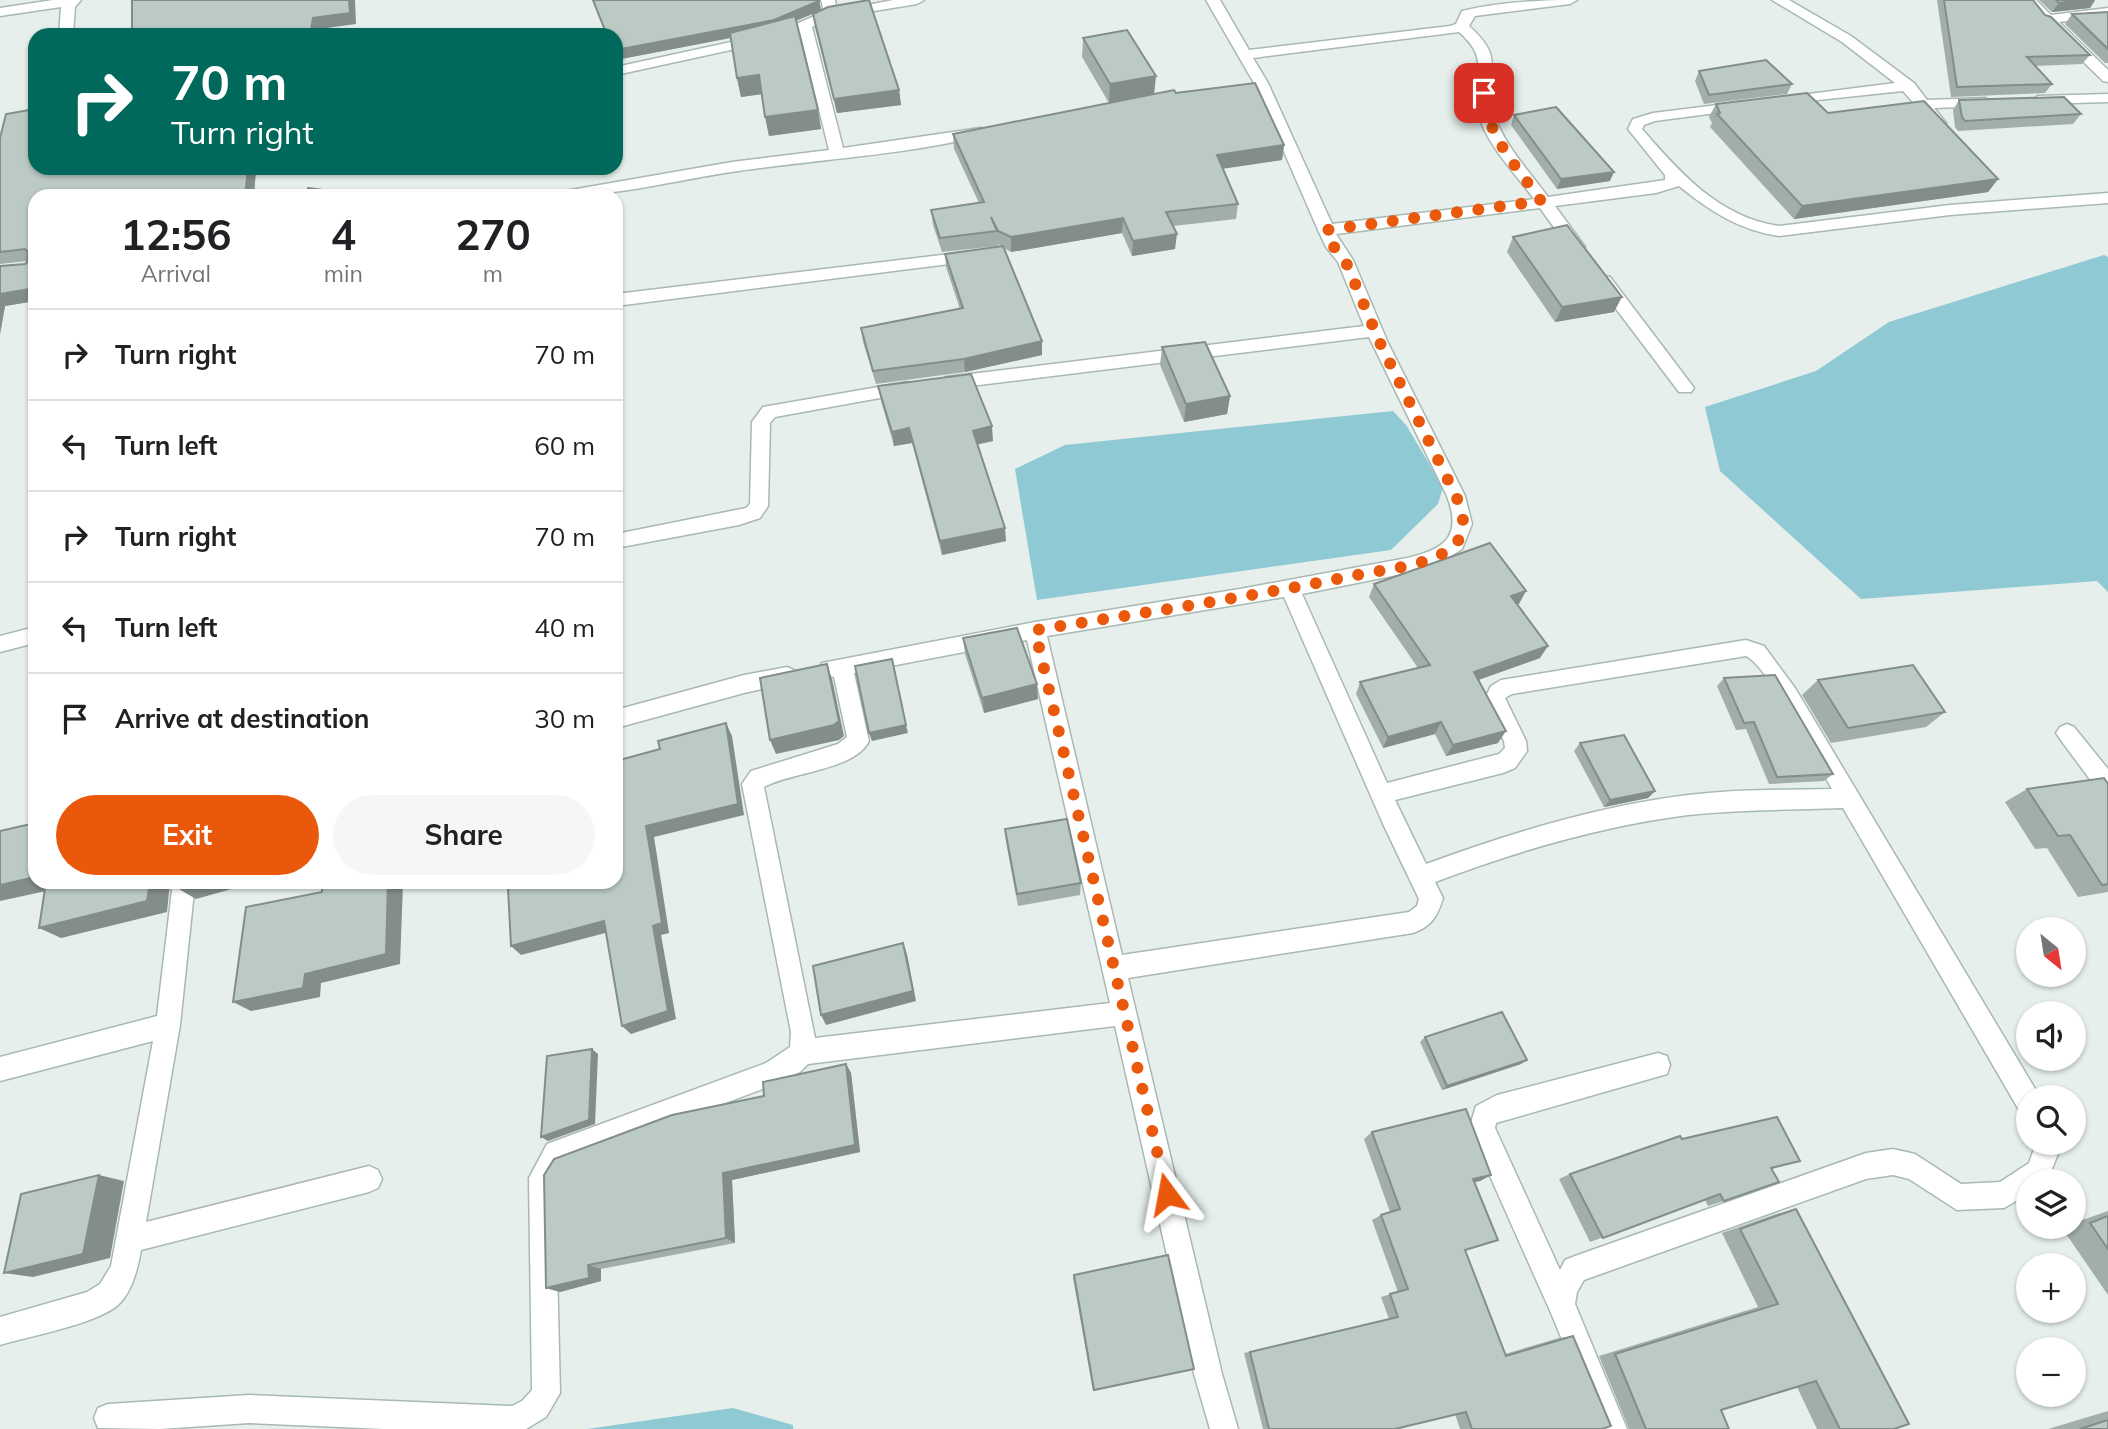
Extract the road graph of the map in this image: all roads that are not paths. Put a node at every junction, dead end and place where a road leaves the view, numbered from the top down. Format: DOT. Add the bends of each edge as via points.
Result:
graph roads {
  1 [pos="917,0"];
  2 [pos="1213,0"];
  3 [pos="1570,0"];
  4 [pos="1779,0"];
  5 [pos="2028,0"];
  6 [pos="68,1"];
  7 [pos="829,7"];
  8 [pos="0,12"];
  9 [pos="2108,12"];
  10 [pos="2045,20"];
  11 [pos="805,25"];
  12 [pos="1462,27"];
  13 [pos="66,28"];
  14 [pos="1243,55"];
  15 [pos="623,69"];
  16 [pos="2108,78"];
  17 [pos="1909,86"];
  18 [pos="2108,97"];
  19 [pos="2029,100"];
  20 [pos="2003,101"];
  21 [pos="1924,104"];
  22 [pos="993,130"];
  23 [pos="1948,134"];
  24 [pos="837,153"];
  25 [pos="1673,174"];
  26 [pos="1996,188"];
  27 [pos="605,189"];
  28 [pos="2108,198"];
  29 [pos="1541,201"];
  30 [pos="2011,205"];
  31 [pos="1326,230"];
  32 [pos="987,255"];
  33 [pos="623,299"];
  34 [pos="1375,330"];
  35 [pos="1685,388"];
  36 [pos="623,540"];
  37 [pos="1290,589"];
  38 [pos="1035,630"];
  39 [pos="28,637"];
  40 [pos="0,643"];
  41 [pos="842,666"];
  42 [pos="623,717"];
  43 [pos="2067,733"];
  44 [pos="2108,786"];
  45 [pos="1381,793"];
  46 [pos="1849,798"];
  47 [pos="1422,876"];
  48 [pos="183,889"];
  49 [pos="1115,968"];
  50 [pos="1126,1013"];
  51 [pos="169,1025"];
  52 [pos="802,1052"];
  53 [pos="1658,1065"];
  54 [pos="0,1069"];
  55 [pos="2019,1085"];
  56 [pos="2045,1155"];
  57 [pos="369,1179"];
  58 [pos="129,1240"];
  59 [pos="1561,1304"];
  60 [pos="0,1331"];
  61 [pos="108,1418"];
  62 [pos="1224,1429"];
  63 [pos="1612,1429"];
  1 -- 7 [label="street"];
  2 -- 14 [label="street"];
  3 -- 12 [label="street" via="1475,12 1467,14"];
  4 -- 17 [label="street" via="1853,40"];
  5 -- 10 [label="street"];
  6 -- 8 [label="street"];
  6 -- 13 [label="street"];
  7 -- 11 [label="street"];
  9 -- 10 [label="street"];
  10 -- 16 [label="street"];
  11 -- 15 [label="street" via="781,35"];
  11 -- 24 [label="street"];
  12 -- 14 [label="street"];
  12 -- 29 [label="street" via="1480,43 1486,56 1485,112 1496,137"];
  14 -- 31 [label="street"];
  17 -- 21 [label="street"];
  17 -- 25 [label="street" via="1639,122 1635,129"];
  18 -- 19 [label="street"];
  20 -- 21 [label="street"];
  21 -- 23 [label="street"];
  22 -- 24 [label="street"];
  24 -- 27 [label="street"];
  25 -- 29 [label="street" via="1673,183 1656,188"];
  25 -- 30 [label="street" via="1722,212 1759,229 1779,231"];
  26 -- 30 [label="street"];
  28 -- 30 [label="street"];
  29 -- 31 [label="street"];
  29 -- 35 [label="street"];
  31 -- 34 [label="street" via="1345,260"];
  32 -- 33 [label="street"];
  34 -- 36 [label="street" via="925,386 769,412 761,422 756,510 739,518"];
  34 -- 37 [label="street" via="1456,496 1464,518 1462,534 1439,555"];
  37 -- 38 [label="street"];
  37 -- 45 [label="street"];
  38 -- 41 [label="street"];
  38 -- 49 [label="street"];
  39 -- 40 [label="street"];
  41 -- 42 [label="street" via="744,684"];
  41 -- 52 [label="street" via="858,741 845,751 759,778 753,784 803,1032"];
  43 -- 44 [label="street"];
  45 -- 46 [label="street" via="1507,761 1516,751 1515,741 1494,699 1508,686 1746,648 1767,663"];
  45 -- 47 [label="street"];
  46 -- 47 [label="street" via="1690,805 1596,822 1498,847"];
  46 -- 55 [label="street"];
  47 -- 49 [label="street" via="1431,898 1427,913 1413,922"];
  48 -- 51 [label="street"];
  49 -- 50 [label="street"];
  50 -- 52 [label="street"];
  50 -- 62 [label="street"];
  51 -- 54 [label="street"];
  51 -- 58 [label="street"];
  52 -- 61 [label="street" via="773,1073 556,1153 542,1178 546,1393 527,1416 512,1420 248,1409"];
  53 -- 59 [label="street" via="1485,1115 1482,1129"];
  56 -- 59 [label="street" via="2038,1172 2004,1195 1957,1197 1915,1167 1894,1162 1866,1166 1575,1270"];
  57 -- 58 [label="street"];
  58 -- 60 [label="street" via="124,1270 110,1294 93,1304"];
  59 -- 63 [label="street"];
}
